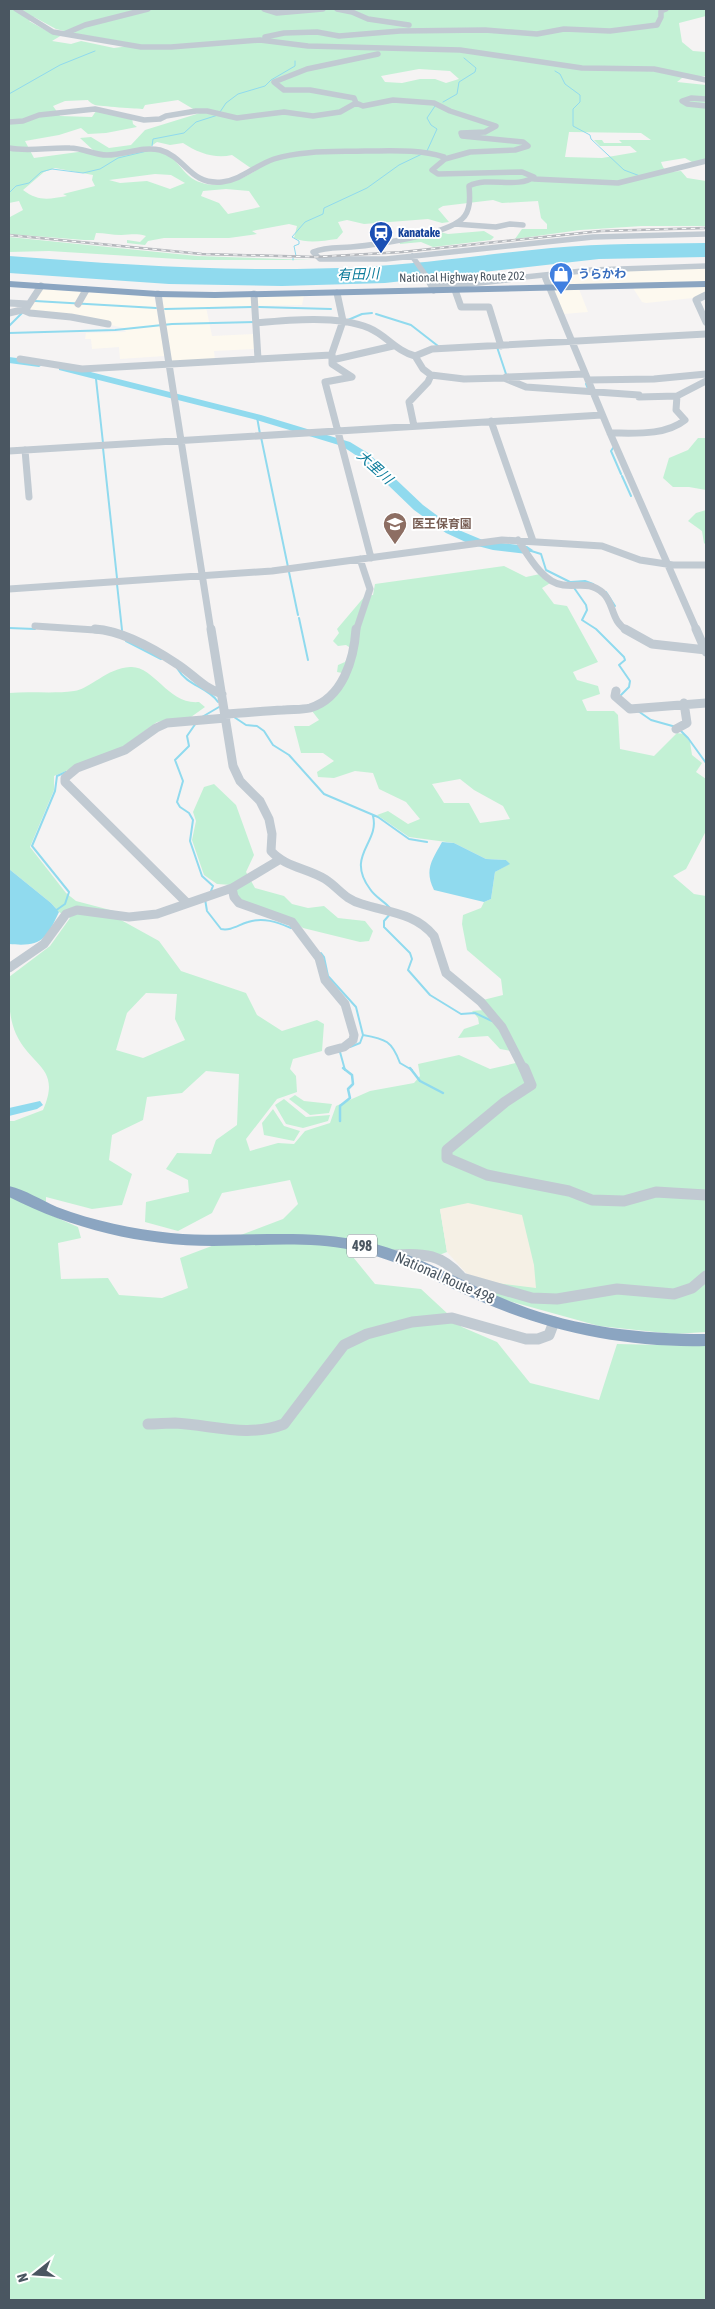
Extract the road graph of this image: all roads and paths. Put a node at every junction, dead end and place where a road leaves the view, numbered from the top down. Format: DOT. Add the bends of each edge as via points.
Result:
graph roads {
  1 [pos="16,9"];
  2 [pos="148,9"];
  3 [pos="264,9"];
  4 [pos="323,9"];
  5 [pos="337,9"];
  6 [pos="666,9"];
  7 [pos="439,31"];
  8 [pos="64,34"];
  9 [pos="260,40"];
  10 [pos="413,50"];
  11 [pos="706,80"];
  12 [pos="706,98"];
  13 [pos="356,103"];
  14 [pos="706,106"];
  15 [pos="9,122"];
  16 [pos="9,148"];
  17 [pos="445,159"];
  18 [pos="706,161"];
  19 [pos="534,179"];
  20 [pos="455,224"];
  21 [pos="523,225"];
  22 [pos="706,234"];
  23 [pos="412,256"];
  24 [pos="706,266"];
  25 [pos="544,275"];
  26 [pos="9,284"];
  27 [pos="706,284"];
  28 [pos="40,286"];
  29 [pos="433,287"];
  30 [pos="548,288"];
  31 [pos="86,290"];
  32 [pos="455,290"];
  33 [pos="337,293"];
  34 [pos="158,294"];
  35 [pos="254,294"];
  36 [pos="706,294"];
  37 [pos="9,303"];
  38 [pos="78,303"];
  39 [pos="28,304"];
  40 [pos="23,310"];
  41 [pos="9,313"];
  42 [pos="343,320"];
  43 [pos="256,322"];
  44 [pos="706,322"];
  45 [pos="108,324"];
  46 [pos="706,334"];
  47 [pos="572,343"];
  48 [pos="393,346"];
  49 [pos="498,346"];
  50 [pos="415,356"];
  51 [pos="331,358"];
  52 [pos="20,359"];
  53 [pos="258,359"];
  54 [pos="169,364"];
  55 [pos="432,375"];
  56 [pos="705,376"];
  57 [pos="587,377"];
  58 [pos="496,378"];
  59 [pos="592,391"];
  60 [pos="677,396"];
  61 [pos="602,415"];
  62 [pos="491,421"];
  63 [pos="414,426"];
  64 [pos="337,431"];
  65 [pos="610,433"];
  66 [pos="181,440"];
  67 [pos="25,450"];
  68 [pos="9,451"];
  69 [pos="29,497"];
  70 [pos="518,540"];
  71 [pos="532,541"];
  72 [pos="371,558"];
  73 [pos="360,559"];
  74 [pos="668,564"];
  75 [pos="706,565"];
  76 [pos="204,576"];
  77 [pos="9,588"];
  78 [pos="35,626"];
  79 [pos="705,649"];
  80 [pos="616,691"];
  81 [pos="222,694"];
  82 [pos="684,703"];
  83 [pos="706,703"];
  84 [pos="225,716"];
  85 [pos="678,728"];
  86 [pos="279,860"];
  87 [pos="232,888"];
  88 [pos="187,903"];
  89 [pos="9,968"];
  90 [pos="329,1051"];
  91 [pos="9,1191"];
  92 [pos="706,1195"];
  93 [pos="706,1276"];
  94 [pos="460,1281"];
  95 [pos="554,1322"];
  96 [pos="706,1340"];
  97 [pos="148,1424"];
  1 -- 8 [label="street" via="47,29"];
  2 -- 8 [label="street" via="85,25"];
  3 -- 4 [label="street" via="277,13"];
  5 -- 7 [label="street" via="385,23 417,25"];
  6 -- 7 [label="street" via="661,11 658,25 621,31 568,29 529,34 486,30"];
  7 -- 9 [label="street" via="339,36 317,32 284,33"];
  8 -- 9 [label="street" via="124,45 157,47"];
  9 -- 10 [label="street" via="308,46"];
  10 -- 11 [label="street" via="470,51 582,68 654,69"];
  10 -- 13 [label="street" via="415,52 410,54 367,55 282,76 274,82 284,90 310,90 350,97"];
  12 -- 14 [label="street" via="682,101"];
  13 -- 15 [label="street" via="331,114 313,116 284,112 237,118 196,111 160,120 144,120 108,110 88,109"];
  13 -- 17 [label="street" via="363,106 393,100 434,103 496,126 485,132 461,133 462,136 523,142 528,146 515,150 470,152"];
  16 -- 17 [label="street" via="31,152 68,148 107,155 139,149 159,150 172,155 196,179 210,182 233,180 264,163 313,151 404,149 424,151"];
  17 -- 19 [label="street" via="432,171 443,174 522,172"];
  18 -- 19 [label="street" via="618,183"];
  19 -- 20 [label="street" via="475,182 469,186 470,202 465,215"];
  20 -- 21 [label="street"];
  20 -- 23 [label="street" via="417,235 313,252 320,259 339,260"];
  22 -- 23 [label="street" via="567,239"];
  23 -- 29 [label="street"];
  24 -- 25 [label="street"];
  25 -- 29 [label="street"];
  25 -- 30 [label="street"];
  26 -- 28 [label="highway, National Highway Route 202"];
  27 -- 30 [label="highway, National Highway Route 202"];
  28 -- 31 [label="highway, National Highway Route 202"];
  28 -- 39 [label="street"];
  29 -- 32 [label="highway, National Highway Route 202"];
  29 -- 33 [label="highway, National Highway Route 202"];
  30 -- 32 [label="highway, National Highway Route 202"];
  30 -- 47 [label="street"];
  31 -- 34 [label="highway, National Highway Route 202"];
  31 -- 38 [label="street"];
  32 -- 49 [label="street" via="461,307 489,307"];
  33 -- 35 [label="highway, National Highway Route 202"];
  33 -- 42 [label="street"];
  34 -- 35 [label="highway, National Highway Route 202"];
  34 -- 54 [label="street"];
  35 -- 43 [label="street"];
  36 -- 44 [label="street" via="696,300"];
  37 -- 39 [label="street"];
  39 -- 40 [label="street"];
  40 -- 41 [label="street"];
  40 -- 45 [label="street"];
  42 -- 43 [label="street"];
  42 -- 48 [label="street" via="371,329"];
  42 -- 51 [label="street"];
  43 -- 53 [label="street"];
  46 -- 47 [label="street"];
  47 -- 49 [label="street"];
  47 -- 57 [label="street"];
  48 -- 50 [label="street"];
  48 -- 51 [label="street"];
  49 -- 50 [label="street" via="432,349"];
  50 -- 55 [label="street" via="423,369"];
  51 -- 53 [label="street"];
  51 -- 64 [label="street" via="335,366 352,377 325,382"];
  52 -- 54 [label="street" via="82,369"];
  53 -- 54 [label="street"];
  54 -- 66 [label="street"];
  55 -- 58 [label="street"];
  55 -- 63 [label="street" via="409,402"];
  56 -- 57 [label="street" via="654,380"];
  56 -- 60 [label="street" via="702,386"];
  57 -- 58 [label="street"];
  57 -- 59 [label="street"];
  58 -- 59 [label="street" via="526,387"];
  59 -- 60 [label="street" via="650,398"];
  59 -- 61 [label="street"];
  60 -- 65 [label="street" via="676,412 684,420 682,424 643,432"];
  61 -- 62 [label="street"];
  61 -- 65 [label="street"];
  62 -- 63 [label="street"];
  62 -- 71 [label="street"];
  63 -- 64 [label="street"];
  64 -- 66 [label="street"];
  64 -- 72 [label="street"];
  65 -- 74 [label="street"];
  66 -- 67 [label="street"];
  66 -- 76 [label="street"];
  67 -- 68 [label="street"];
  67 -- 69 [label="street"];
  70 -- 71 [label="street"];
  70 -- 72 [label="street" via="483,541"];
  70 -- 79 [label="street" via="539,571 561,585 586,584 604,594 622,628 652,644"];
  71 -- 74 [label="street" via="602,546 632,558"];
  72 -- 73 [label="street"];
  73 -- 76 [label="street"];
  73 -- 84 [label="street" via="368,578 370,596 357,623 354,654 348,671 334,693 309,708"];
  74 -- 75 [label="street"];
  74 -- 79 [label="street"];
  76 -- 77 [label="street"];
  76 -- 81 [label="street"];
  78 -- 81 [label="street" via="108,630 121,634 178,664 209,690"];
  80 -- 82 [label="street" via="614,696 617,699 634,708"];
  81 -- 84 [label="street"];
  82 -- 83 [label="street"];
  82 -- 85 [label="street" via="687,723"];
  84 -- 86 [label="street" via="233,766 240,781 260,801 269,819 271,851"];
  84 -- 88 [label="street" via="158,726 123,751 86,764 65,778 65,782"];
  86 -- 87 [label="street"];
  86 -- 92 [label="street" via="318,875 343,896 391,911 430,930 446,973 499,1022 531,1085 447,1150 445,1154 449,1160 487,1175 569,1191 592,1200 624,1201 656,1192"];
  87 -- 88 [label="street"];
  87 -- 90 [label="street" via="239,903 292,922 319,958 325,980 345,1004 354,1035 344,1047"];
  88 -- 89 [label="street" via="144,917 85,910 70,912 44,944"];
  91 -- 94 [label="highway, National Route 498 / 498" via="90,1223 144,1235 194,1240 325,1240 393,1255"];
  93 -- 94 [label="street" via="692,1288 674,1294 617,1289 557,1299 532,1298"];
  94 -- 95 [label="highway, National Route 498 / 498" via="487,1298"];
  95 -- 96 [label="highway, National Route 498 / 498" via="619,1335"];
  95 -- 97 [label="street" via="549,1335 528,1341 454,1319 440,1318 357,1337 344,1345 284,1424 274,1430 258,1432 173,1423"];
}
